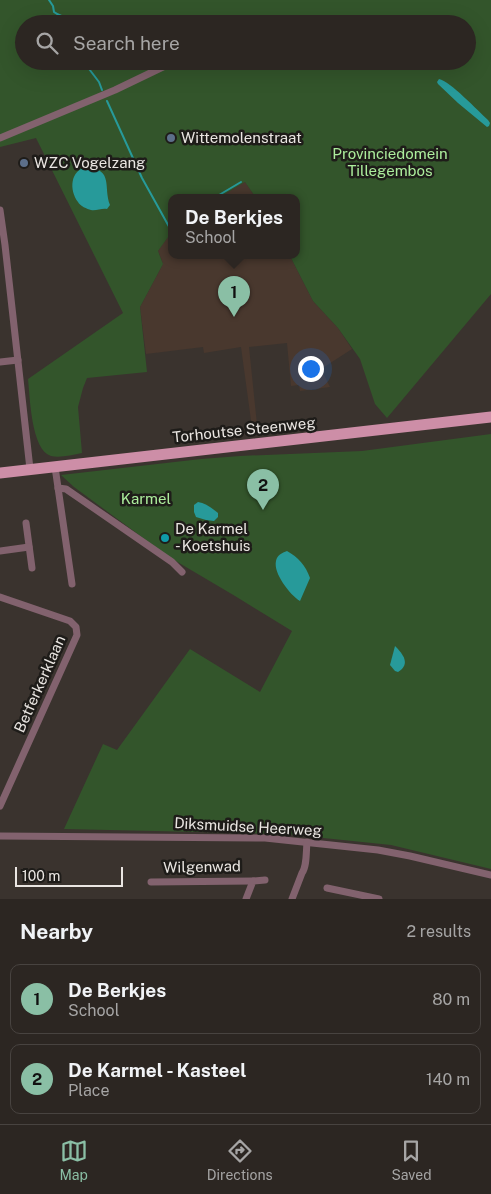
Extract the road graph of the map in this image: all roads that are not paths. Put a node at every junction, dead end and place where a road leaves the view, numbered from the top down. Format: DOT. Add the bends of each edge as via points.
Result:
graph roads {
  1 [pos="155,70"];
  2 [pos="0,138"];
  3 [pos="0,210"];
  4 [pos="3,254"];
  5 [pos="18,360"];
  6 [pos="0,362"];
  7 [pos="491,417"];
  8 [pos="55,467"];
  9 [pos="30,469"];
  10 [pos="0,473"];
  11 [pos="58,488"];
  12 [pos="26,523"];
  13 [pos="29,547"];
  14 [pos="0,551"];
  15 [pos="32,568"];
  16 [pos="182,572"];
  17 [pos="72,584"];
  18 [pos="0,597"];
  19 [pos="0,806"];
  20 [pos="0,836"];
  21 [pos="307,842"];
  22 [pos="491,875"];
  23 [pos="265,880"];
  24 [pos="253,881"];
  25 [pos="151,882"];
  26 [pos="327,888"];
  27 [pos="366,898"];
  28 [pos="246,899"];
  29 [pos="292,899"];
  30 [pos="380,899"];
  1 -- 2 [label="street"];
  3 -- 4 [label="street"];
  4 -- 5 [label="street"];
  5 -- 6 [label="street"];
  5 -- 9 [label="street"];
  7 -- 8 [label="main road, Torhoutse Steenweg"];
  8 -- 9 [label="main road, Torhoutse Steenweg"];
  8 -- 11 [label="street"];
  9 -- 10 [label="main road, Torhoutse Steenweg"];
  11 -- 16 [label="street" via="66,489 166,557"];
  11 -- 17 [label="street"];
  12 -- 13 [label="street"];
  13 -- 14 [label="street"];
  13 -- 15 [label="street"];
  18 -- 19 [label="street, Betferkerklaan" via="70,621 76,627 76,638"];
  20 -- 21 [label="street, Diksmuidse Heerweg" via="230,837"];
  21 -- 22 [label="street, Diksmuidse Heerweg" via="378,850"];
  21 -- 29 [label="street" via="306,863"];
  23 -- 24 [label="street, Wilgenwad"];
  24 -- 25 [label="street, Wilgenwad"];
  24 -- 28 [label="street, Wilgenwad"];
  26 -- 27 [label="street"];
  27 -- 30 [label="street"];
}
